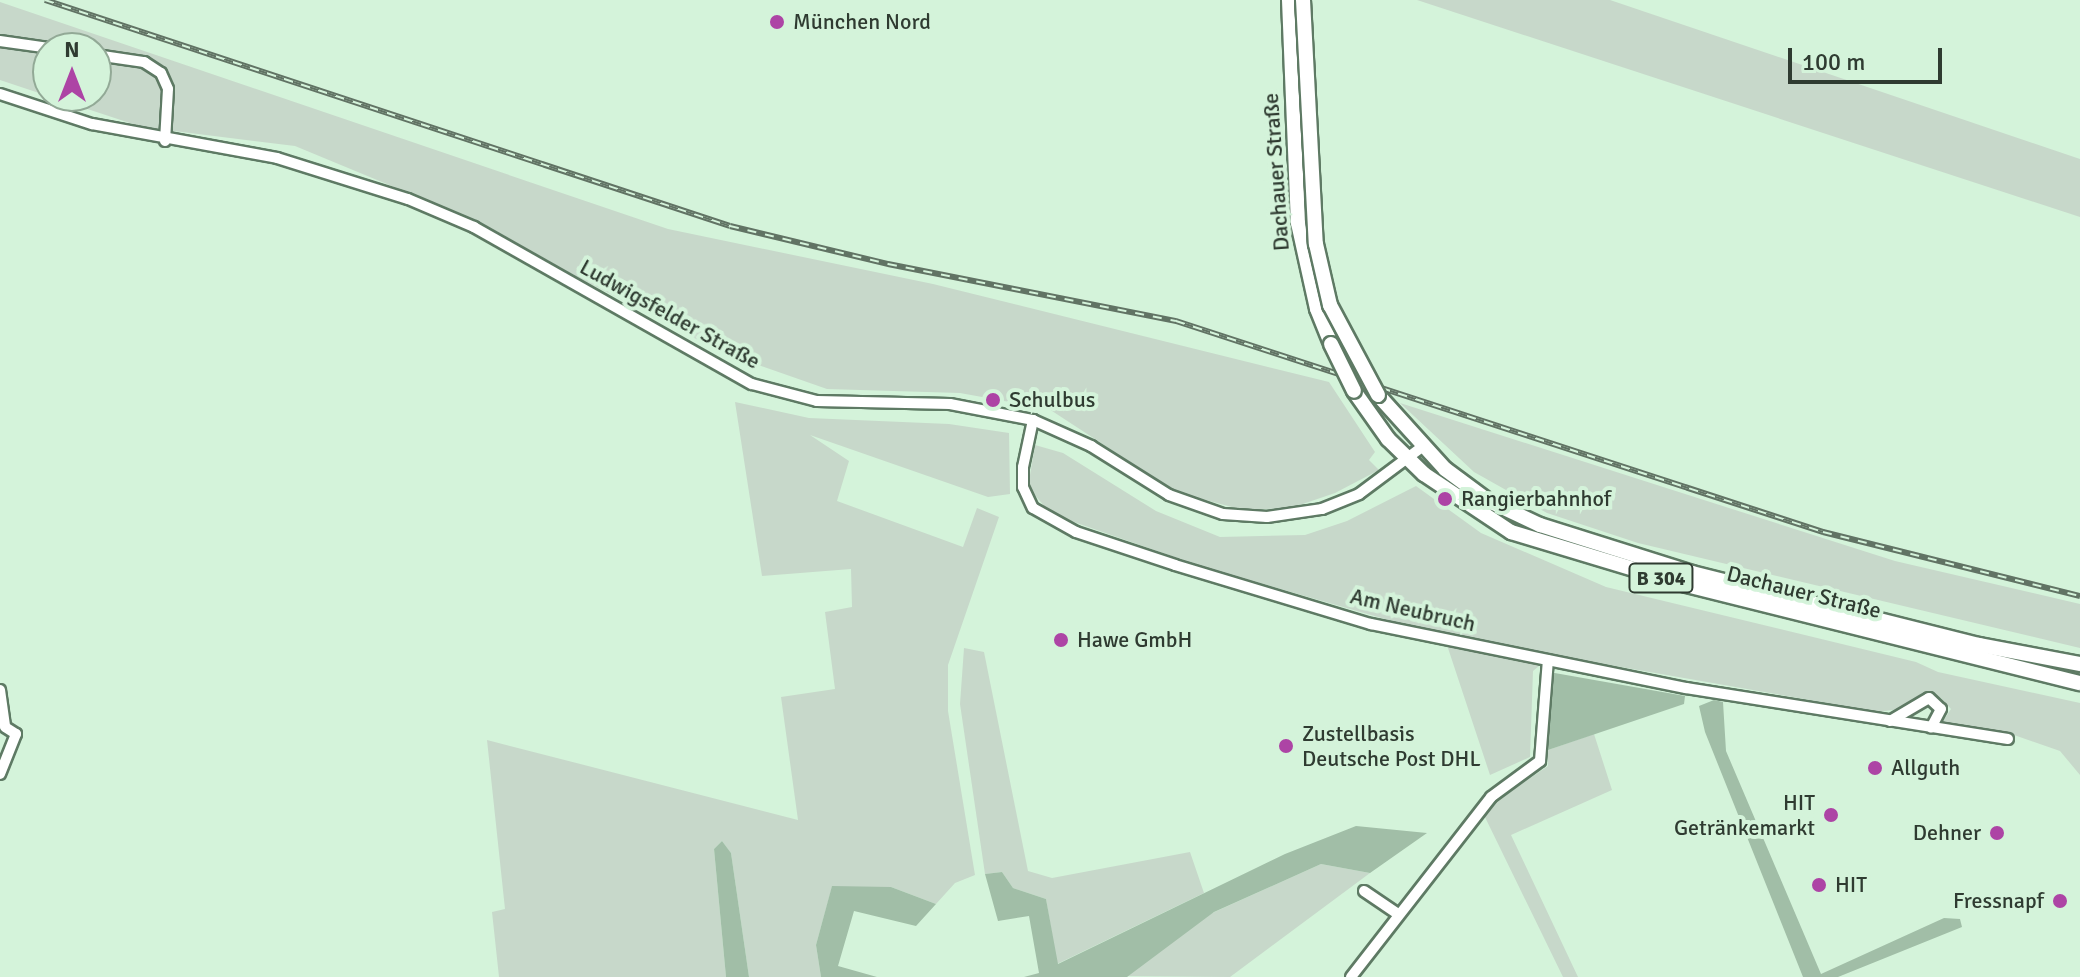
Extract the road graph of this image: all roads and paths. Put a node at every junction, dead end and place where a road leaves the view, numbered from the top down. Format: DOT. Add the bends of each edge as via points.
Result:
graph roads {
  1 [pos="1289,0"];
  2 [pos="1303,0"];
  3 [pos="0,41"];
  4 [pos="32,46"];
  5 [pos="112,57"];
  6 [pos="0,94"];
  7 [pos="165,141"];
  8 [pos="1033,420"];
  9 [pos="1422,447"];
  10 [pos="1409,460"];
  11 [pos="1548,660"];
  12 [pos="2080,664"];
  13 [pos="2080,683"];
  14 [pos="0,690"];
  15 [pos="1888,721"];
  16 [pos="1931,728"];
  17 [pos="2008,739"];
  18 [pos="0,774"];
  19 [pos="1364,891"];
  20 [pos="1398,914"];
  21 [pos="1351,977"];
  1 -- 10 [label="main road, Dachauer Straße / B 304, bridge" via="1302,249 1317,309 1354,391"];
  2 -- 9 [label="main road, Dachauer Straße / B 304, bridge" via="1316,244 1330,305 1378,395"];
  3 -- 4 [label="street"];
  5 -- 7 [label="street" via="144,62 161,73 168,89"];
  6 -- 7 [label="street, Ludwigsfelder Straße"];
  7 -- 8 [label="street, Ludwigsfelder Straße" via="277,158 448,215 752,384 817,401 950,404"];
  8 -- 10 [label="street, Ludwigsfelder Straße" via="1091,446 1191,506 1244,517 1322,509 1359,494"];
  8 -- 11 [label="street, Am Neubruch" via="1023,487 1033,508 1076,532 1371,624"];
  9 -- 10 [label="street, Ludwigsfelder Straße"];
  9 -- 12 [label="main road, Dachauer Straße / B 304" via="1487,500 1592,545 1921,631"];
  10 -- 13 [label="main road, Dachauer Straße / B 304" via="1463,503 1537,542 1686,585"];
  11 -- 15 [label="street, Am Neubruch"];
  11 -- 20 [label="street" via="1540,761 1491,797"];
  14 -- 18 [label="street" via="5,727 16,734"];
  15 -- 16 [label="street, Am Neubruch"];
  15 -- 16 [label="street" via="1929,698 1941,709"];
  16 -- 17 [label="street, Am Neubruch"];
  19 -- 20 [label="street"];
  20 -- 21 [label="street"];
}
